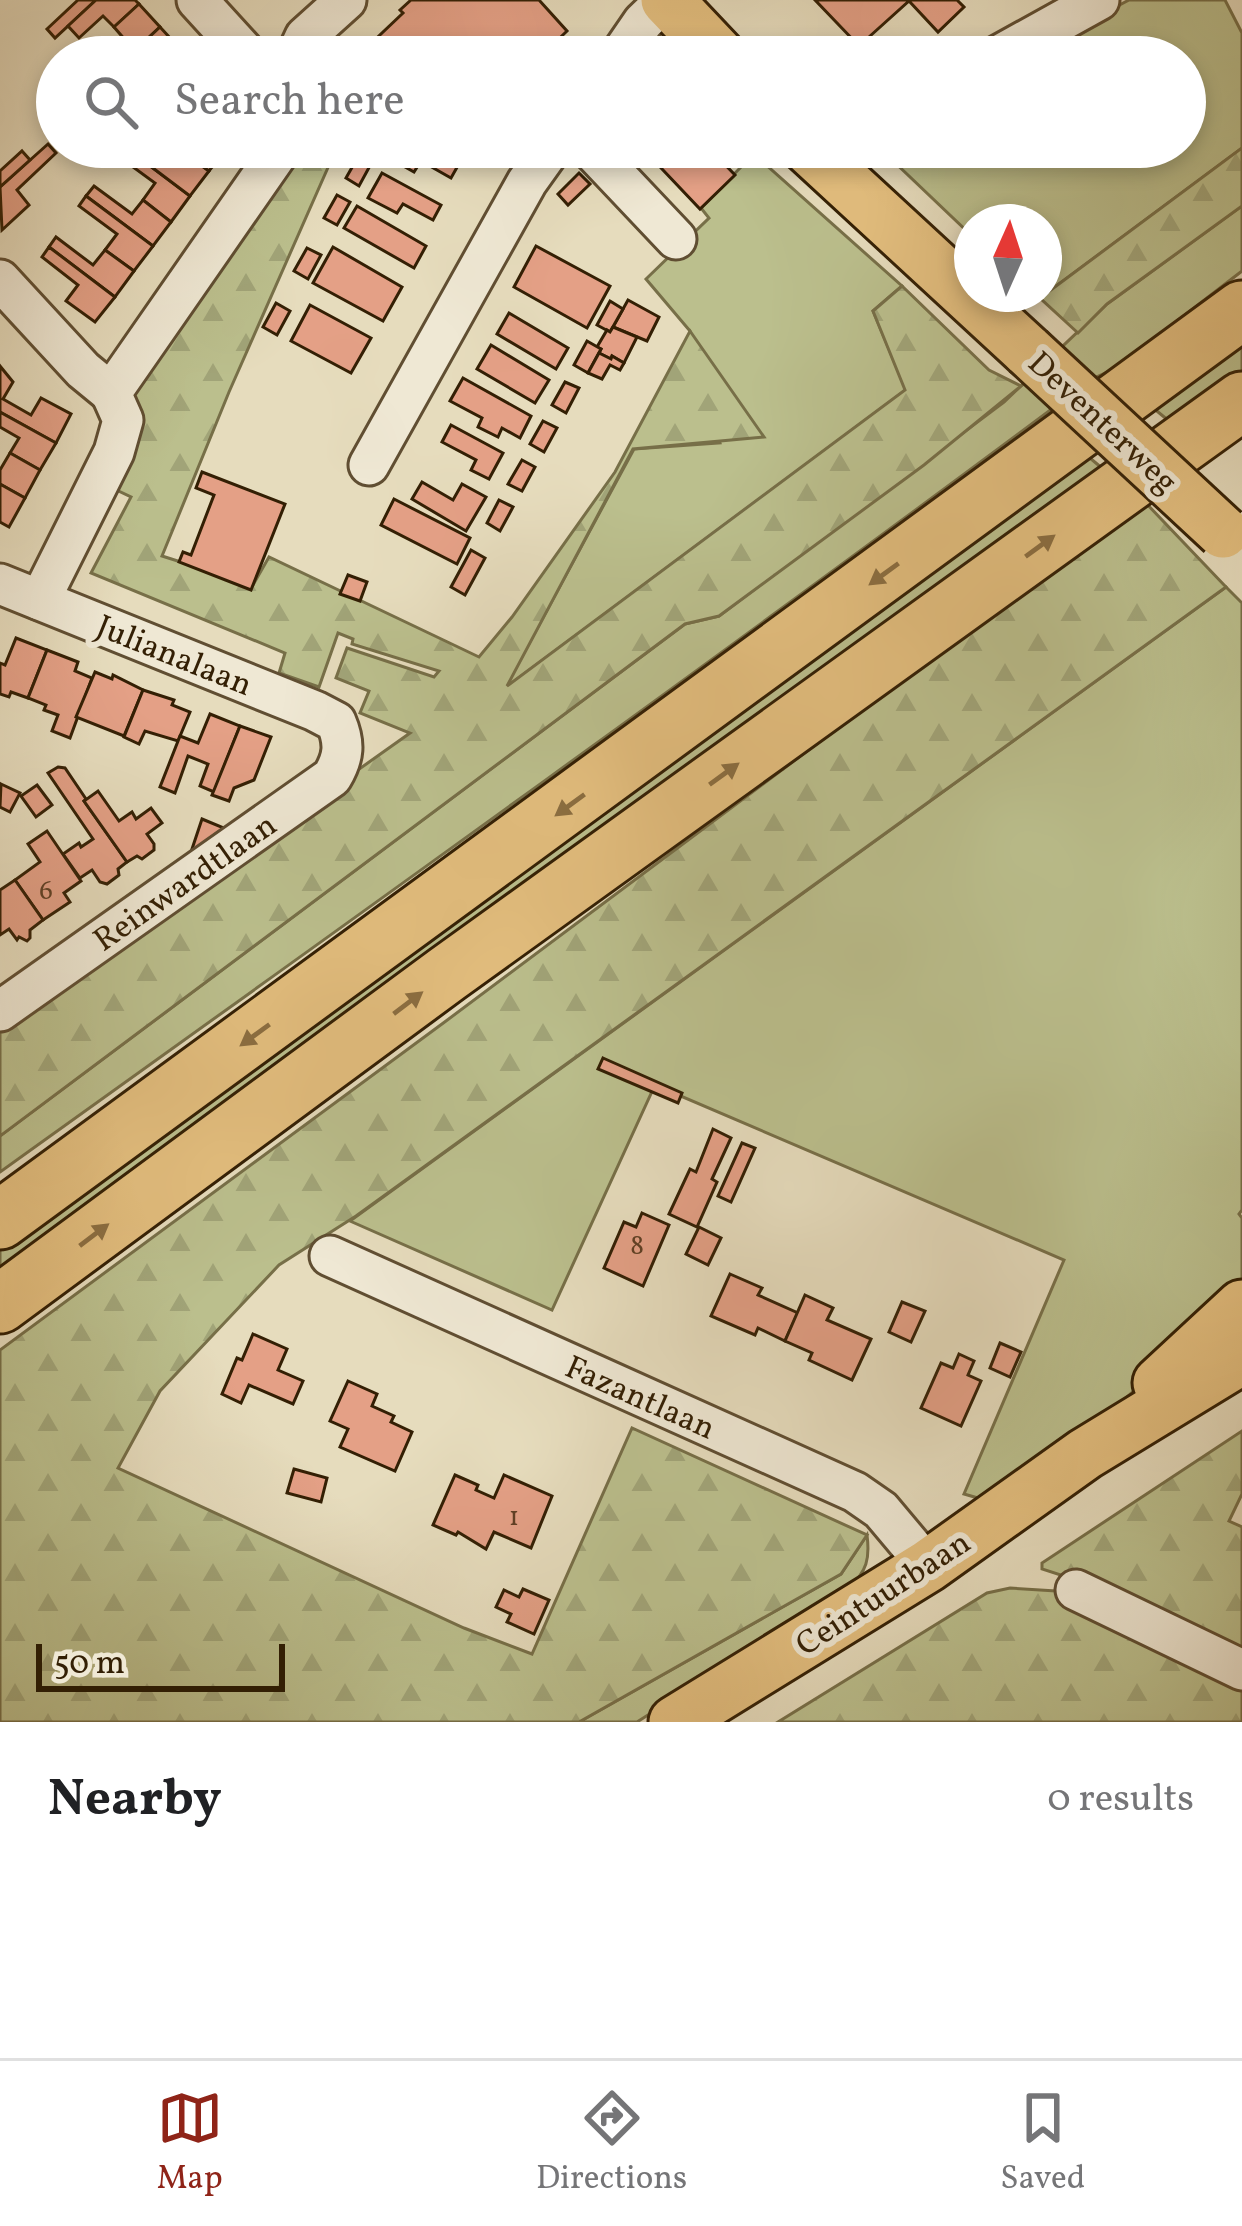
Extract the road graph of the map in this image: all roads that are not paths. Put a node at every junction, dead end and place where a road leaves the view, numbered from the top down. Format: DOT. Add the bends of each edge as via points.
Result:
graph roads {
  1 [pos="197,0"];
  2 [pos="346,0"];
  3 [pos="666,0"];
  4 [pos="1100,0"];
  5 [pos="230,36"];
  6 [pos="307,36"];
  7 [pos="633,36"];
  8 [pos="701,36"];
  9 [pos="1034,36"];
  10 [pos="267,168"];
  11 [pos="536,168"];
  12 [pos="610,168"];
  13 [pos="839,168"];
  14 [pos="676,239"];
  15 [pos="0,280"];
  16 [pos="1242,310"];
  17 [pos="111,393"];
  18 [pos="1242,400"];
  19 [pos="369,465"];
  20 [pos="1233,541"];
  21 [pos="0,584"];
  22 [pos="40,600"];
  23 [pos="341,735"];
  24 [pos="0,1011"];
  25 [pos="0,1220"];
  26 [pos="330,1256"];
  27 [pos="0,1304"];
  28 [pos="1242,1306"];
  29 [pos="1242,1358"];
  30 [pos="1085,1454"];
  31 [pos="928,1566"];
  32 [pos="1076,1590"];
  33 [pos="1242,1670"];
  34 [pos="675,1722"];
  1 -- 5 [label="street"];
  2 -- 6 [label="street"];
  3 -- 7 [label="street"];
  3 -- 8 [label="main road"];
  4 -- 9 [label="street"];
  10 -- 17 [label="street"];
  11 -- 19 [label="street"];
  12 -- 14 [label="street"];
  13 -- 20 [label="main road, Deventerweg, bridge"];
  15 -- 17 [label="street"];
  16 -- 25 [label="highway, one-way"];
  17 -- 22 [label="street" via="123,420 114,452"];
  27 -- 18 [label="highway, one-way"];
  21 -- 22 [label="street, Julianalaan"];
  22 -- 23 [label="street, Julianalaan" via="315,711 336,722"];
  23 -- 24 [label="street, Reinwardtlaan" via="332,777"];
  26 -- 31 [label="street, Fazantlaan" via="855,1492"];
  28 -- 30 [label="main road, Ceintuurbaan"];
  29 -- 30 [label="main road, Ceintuurbaan"];
  30 -- 31 [label="main road, Ceintuurbaan"];
  31 -- 34 [label="main road, Ceintuurbaan"];
  32 -- 33 [label="street"];
}
